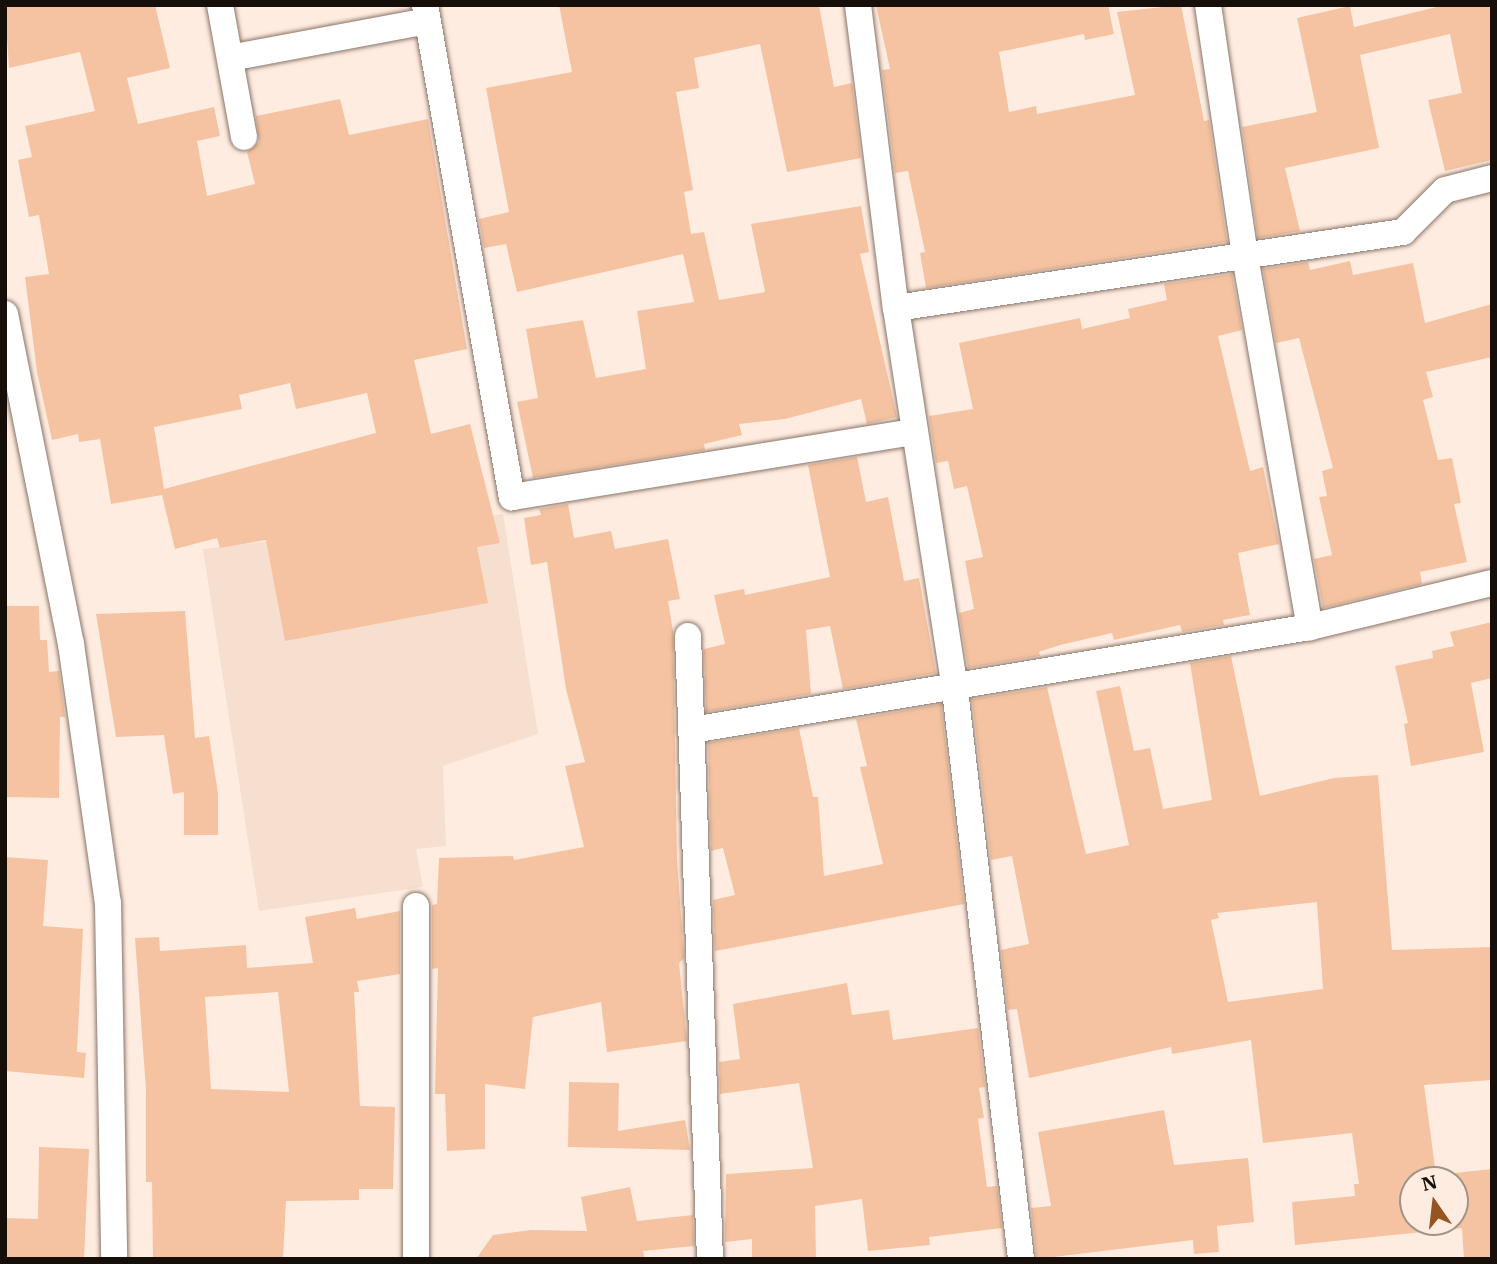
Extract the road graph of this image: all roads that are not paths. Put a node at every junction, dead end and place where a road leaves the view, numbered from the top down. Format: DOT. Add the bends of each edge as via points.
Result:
graph roads {
  1 [pos="220,5"];
  2 [pos="859,5"];
  3 [pos="1208,5"];
  4 [pos="426,13"];
  5 [pos="230,58"];
  6 [pos="244,137"];
  7 [pos="1492,178"];
  8 [pos="1245,256"];
  9 [pos="896,308"];
  10 [pos="5,314"];
  11 [pos="915,432"];
  12 [pos="1492,583"];
  13 [pos="1310,627"];
  14 [pos="688,636"];
  15 [pos="955,690"];
  16 [pos="692,730"];
  17 [pos="416,906"];
  18 [pos="114,1259"];
  19 [pos="416,1259"];
  20 [pos="710,1259"];
  21 [pos="1021,1259"];
  1 -- 5 [label="street"];
  2 -- 9 [label="street"];
  3 -- 8 [label="street"];
  4 -- 5 [label="street"];
  4 -- 11 [label="street" via="512,497"];
  5 -- 6 [label="street"];
  7 -- 8 [label="street" via="1445,190 1403,232"];
  8 -- 9 [label="street"];
  8 -- 13 [label="street"];
  9 -- 11 [label="street"];
  10 -- 18 [label="street" via="71,643 108,903"];
  11 -- 15 [label="street"];
  12 -- 13 [label="street"];
  13 -- 15 [label="street"];
  14 -- 16 [label="street"];
  15 -- 16 [label="street"];
  15 -- 21 [label="street"];
  16 -- 20 [label="street"];
  17 -- 19 [label="street"];
}
